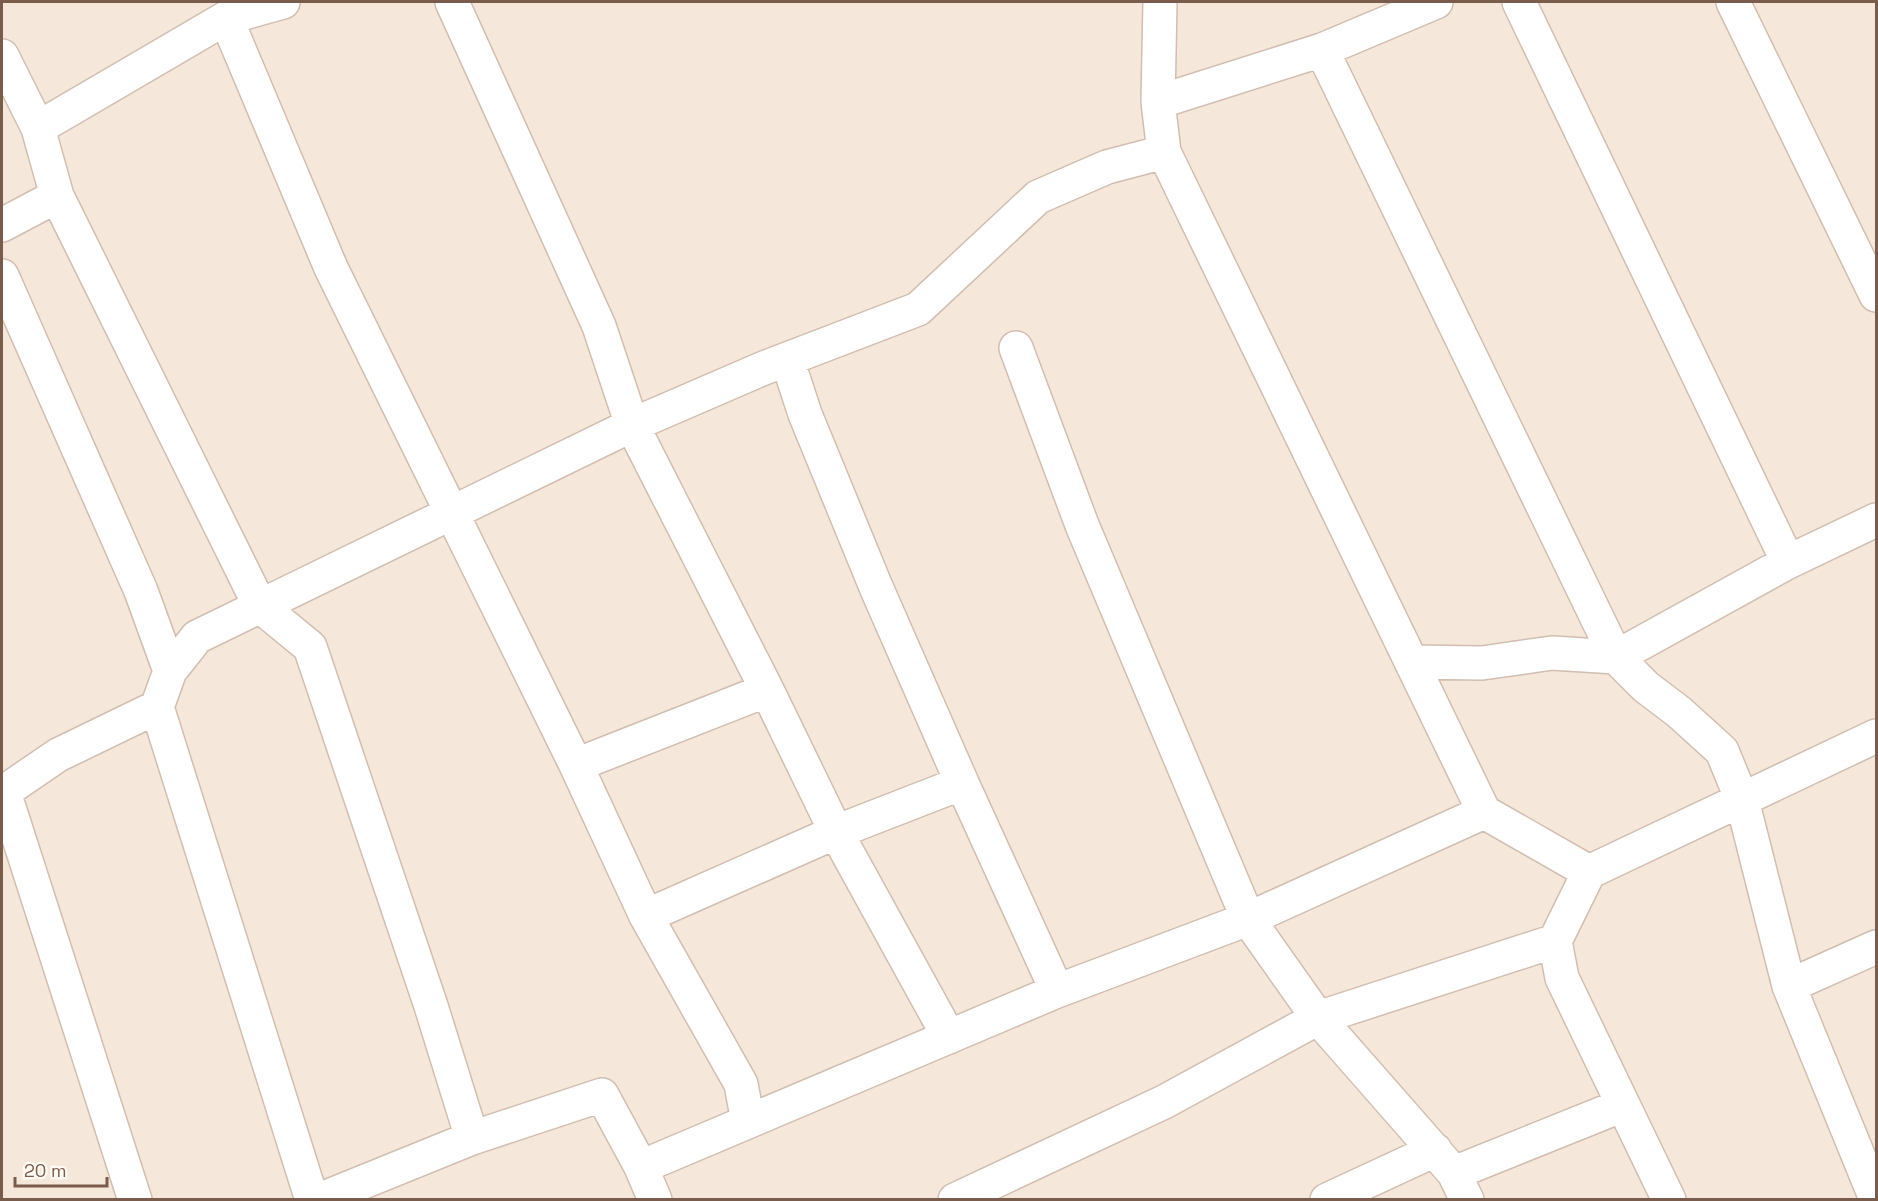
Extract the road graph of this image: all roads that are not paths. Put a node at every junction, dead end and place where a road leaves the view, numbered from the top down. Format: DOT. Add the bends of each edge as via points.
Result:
graph roads {
  1 [pos="283,2"];
  2 [pos="452,2"];
  3 [pos="1160,2"];
  4 [pos="1436,2"];
  5 [pos="1519,2"];
  6 [pos="1733,2"];
  7 [pos="226,18"];
  8 [pos="1322,50"];
  9 [pos="2,56"];
  10 [pos="1158,102"];
  11 [pos="38,128"];
  12 [pos="1164,152"];
  13 [pos="57,196"];
  14 [pos="2,225"];
  15 [pos="2,276"];
  16 [pos="1876,295"];
  17 [pos="1016,348"];
  18 [pos="787,358"];
  19 [pos="632,425"];
  20 [pos="451,513"];
  21 [pos="1876,520"];
  22 [pos="1788,562"];
  23 [pos="260,606"];
  24 [pos="1616,657"];
  25 [pos="1411,662"];
  26 [pos="170,671"];
  27 [pos="767,690"];
  28 [pos="157,707"];
  29 [pos="1876,736"];
  30 [pos="576,765"];
  31 [pos="962,783"];
  32 [pos="1742,800"];
  33 [pos="1484,812"];
  34 [pos="836,832"];
  35 [pos="1588,872"];
  36 [pos="646,916"];
  37 [pos="1248,919"];
  38 [pos="1555,941"];
  39 [pos="1876,947"];
  40 [pos="1789,986"];
  41 [pos="1057,991"];
  42 [pos="1318,1018"];
  43 [pos="949,1037"];
  44 [pos="1623,1105"];
  45 [pos="748,1122"];
  46 [pos="472,1138"];
  47 [pos="641,1167"];
  48 [pos="1452,1174"];
  49 [pos="1875,1194"];
  50 [pos="135,1200"];
  51 [pos="312,1200"];
  52 [pos="319,1200"];
  53 [pos="655,1200"];
  54 [pos="955,1200"];
  55 [pos="1327,1200"];
  56 [pos="1669,1200"];
  1 -- 7 [label="street"];
  2 -- 19 [label="street" via="600,326"];
  3 -- 10 [label="street"];
  4 -- 8 [label="street"];
  5 -- 22 [label="street"];
  6 -- 16 [label="street"];
  7 -- 11 [label="street"];
  7 -- 20 [label="street" via="331,268"];
  8 -- 10 [label="street"];
  8 -- 24 [label="street"];
  9 -- 11 [label="street"];
  10 -- 12 [label="street"];
  11 -- 13 [label="street"];
  12 -- 18 [label="street" via="1107,167 1038,197 918,309"];
  12 -- 25 [label="street"];
  13 -- 14 [label="street"];
  13 -- 23 [label="street"];
  15 -- 26 [label="street" via="141,591"];
  17 -- 37 [label="street" via="1082,525"];
  18 -- 19 [label="street"];
  18 -- 31 [label="street" via="805,414 876,587"];
  19 -- 20 [label="street"];
  19 -- 27 [label="street"];
  20 -- 23 [label="street"];
  20 -- 30 [label="street"];
  21 -- 22 [label="street"];
  22 -- 24 [label="street"];
  23 -- 26 [label="street" via="197,637"];
  23 -- 46 [label="street" via="310,647"];
  24 -- 25 [label="street" via="1552,653 1482,663"];
  24 -- 32 [label="street" via="1722,751"];
  25 -- 33 [label="street"];
  26 -- 28 [label="street"];
  27 -- 30 [label="street"];
  27 -- 34 [label="street"];
  28 -- 50 [label="street" via="58,755 4,792"];
  28 -- 51 [label="street"];
  29 -- 32 [label="street"];
  30 -- 36 [label="street"];
  31 -- 34 [label="street"];
  31 -- 41 [label="street"];
  32 -- 35 [label="street"];
  32 -- 40 [label="street"];
  33 -- 35 [label="street"];
  33 -- 37 [label="street"];
  34 -- 36 [label="street"];
  34 -- 43 [label="street"];
  35 -- 38 [label="street"];
  36 -- 45 [label="street" via="741,1084"];
  37 -- 41 [label="street"];
  37 -- 42 [label="street"];
  38 -- 42 [label="street"];
  38 -- 44 [label="street" via="1562,978"];
  39 -- 40 [label="street"];
  40 -- 49 [label="street"];
  41 -- 43 [label="street"];
  42 -- 48 [label="street"];
  42 -- 54 [label="street" via="1164,1102"];
  43 -- 45 [label="street"];
  44 -- 48 [label="street"];
  44 -- 56 [label="street"];
  45 -- 47 [label="street"];
  46 -- 47 [label="street" via="602,1095"];
  46 -- 52 [label="street"];
  47 -- 53 [label="street"];
  48 -- 55 [label="street"];
}
